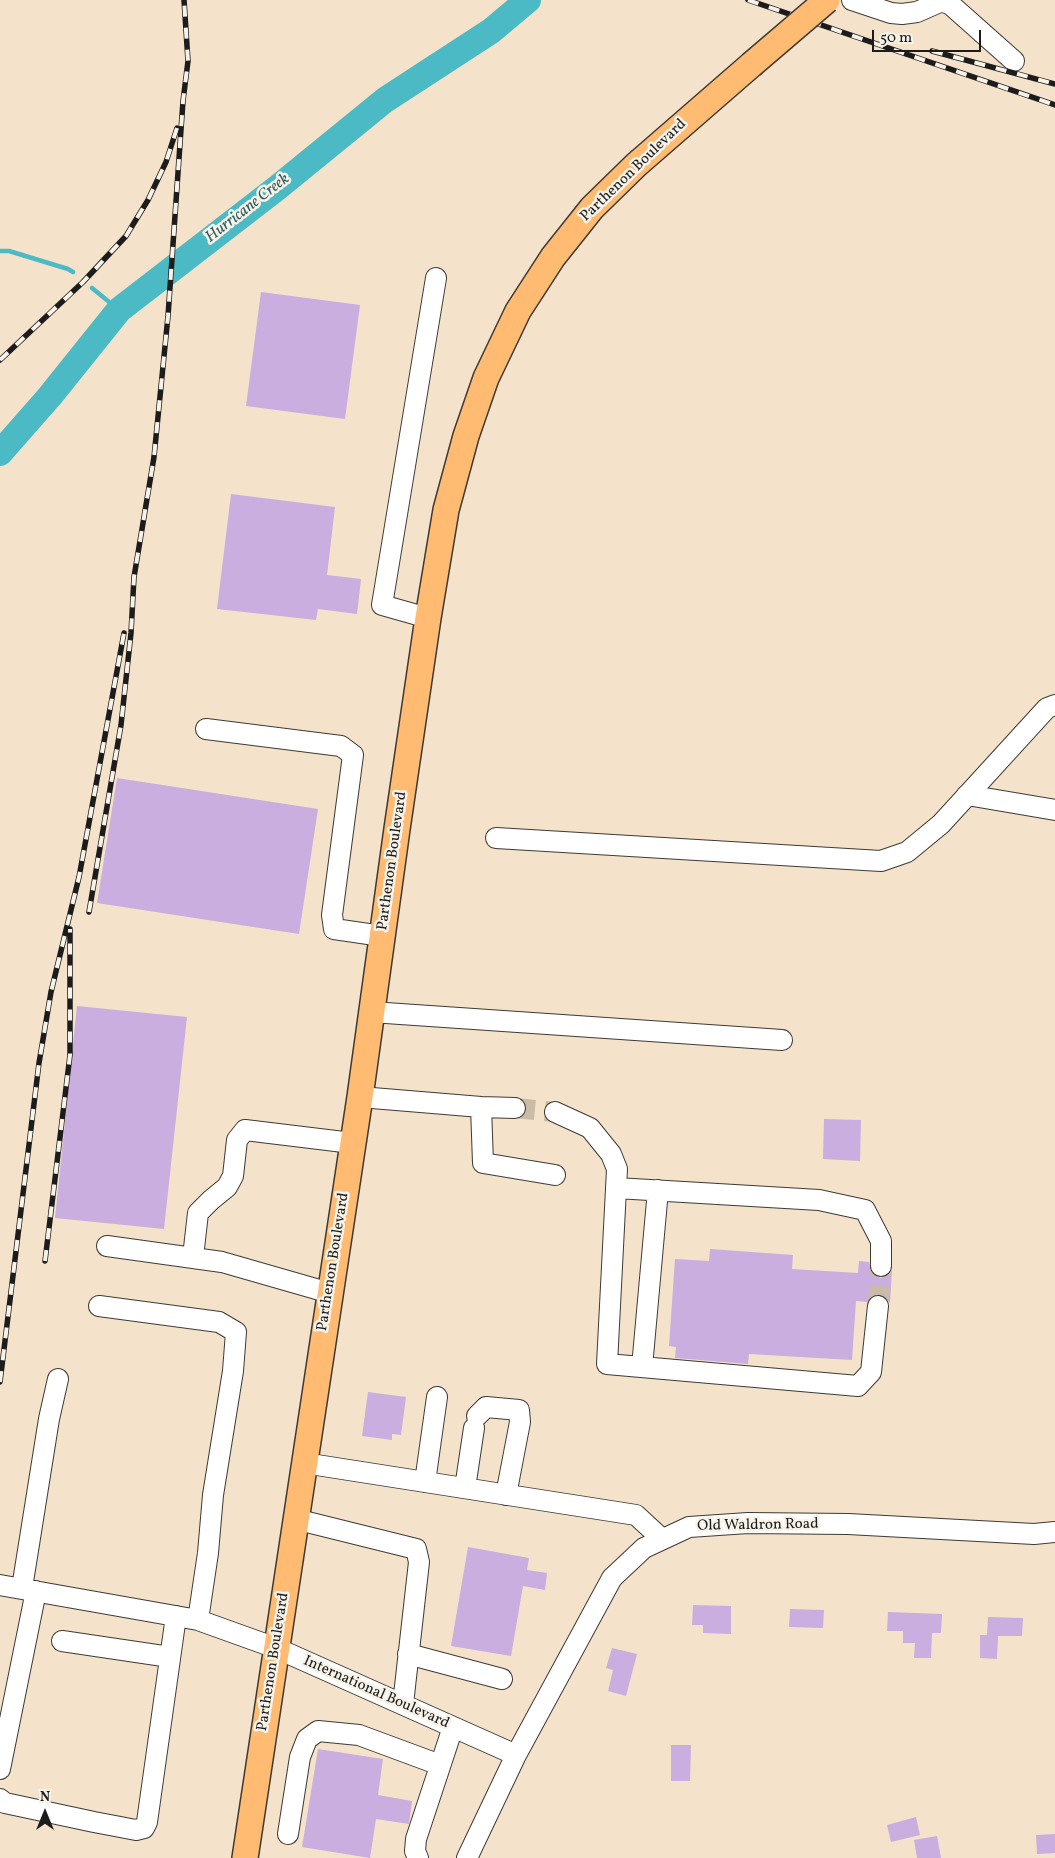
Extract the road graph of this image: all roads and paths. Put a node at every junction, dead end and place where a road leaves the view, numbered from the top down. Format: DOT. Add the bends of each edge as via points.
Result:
graph roads {
  1 [pos="826,0"];
  2 [pos="852,0"];
  3 [pos="1014,61"];
  4 [pos="436,278"];
  5 [pos="428,618"];
  6 [pos="1055,705"];
  7 [pos="206,729"];
  8 [pos="967,795"];
  9 [pos="1055,810"];
  10 [pos="496,838"];
  11 [pos="382,936"];
  12 [pos="371,1012"];
  13 [pos="782,1040"];
  14 [pos="360,1097"];
  15 [pos="481,1107"];
  16 [pos="515,1108"];
  17 [pos="555,1112"];
  18 [pos="352,1144"];
  19 [pos="555,1175"];
  20 [pos="616,1188"];
  21 [pos="658,1190"];
  22 [pos="107,1246"];
  23 [pos="193,1257"];
  24 [pos="881,1266"];
  25 [pos="330,1293"];
  26 [pos="99,1306"];
  27 [pos="878,1306"];
  28 [pos="642,1368"];
  29 [pos="58,1379"];
  30 [pos="437,1397"];
  31 [pos="304,1463"];
  32 [pos="425,1482"];
  33 [pos="466,1488"];
  34 [pos="506,1495"];
  35 [pos="295,1519"];
  36 [pos="1055,1532"];
  37 [pos="662,1540"];
  38 [pos="0,1585"];
  39 [pos="29,1590"];
  40 [pos="176,1616"];
  41 [pos="198,1620"];
  42 [pos="62,1641"];
  43 [pos="276,1648"];
  44 [pos="408,1654"];
  45 [pos="170,1657"];
  46 [pos="502,1679"];
  47 [pos="403,1704"];
  48 [pos="453,1727"];
  49 [pos="516,1755"];
  50 [pos="440,1766"];
  51 [pos="0,1769"];
  52 [pos="0,1799"];
  53 [pos="288,1834"];
  54 [pos="245,1858"];
  55 [pos="418,1858"];
  56 [pos="467,1858"];
  1 -- 5 [label="main road, Parthenon Boulevard, bridge" via="636,165 592,208 553,257 518,310 486,378 466,436 446,510"];
  2 -- 3 [label="street" via="902,14 917,12 942,1 951,4"];
  4 -- 5 [label="street" via="382,605"];
  5 -- 11 [label="main road, Parthenon Boulevard"];
  6 -- 8 [label="street" via="1047,708"];
  7 -- 11 [label="street" via="341,746 353,756 332,915 334,929"];
  8 -- 9 [label="street"];
  8 -- 10 [label="street" via="941,824 907,852 881,861"];
  11 -- 12 [label="main road, Parthenon Boulevard"];
  12 -- 13 [label="street"];
  12 -- 14 [label="main road, Parthenon Boulevard"];
  14 -- 15 [label="street"];
  14 -- 18 [label="main road, Parthenon Boulevard"];
  15 -- 16 [label="street"];
  15 -- 19 [label="street" via="483,1163"];
  17 -- 20 [label="street" via="590,1128 601,1141 617,1169"];
  18 -- 23 [label="street" via="245,1130 237,1140 233,1176 227,1187 198,1213"];
  18 -- 25 [label="main road, Parthenon Boulevard"];
  20 -- 21 [label="street"];
  20 -- 28 [label="street" via="607,1364"];
  21 -- 24 [label="street" via="819,1200 865,1210 881,1241"];
  21 -- 28 [label="street"];
  22 -- 23 [label="street"];
  23 -- 25 [label="street" via="222,1262"];
  25 -- 31 [label="main road, Parthenon Boulevard"];
  26 -- 41 [label="street" via="219,1322 236,1332"];
  27 -- 28 [label="street" via="871,1372 858,1386"];
  29 -- 39 [label="street" via="49,1419"];
  30 -- 32 [label="street"];
  31 -- 32 [label="street"];
  31 -- 35 [label="main road, Parthenon Boulevard"];
  32 -- 33 [label="street"];
  33 -- 34 [label="street"];
  33 -- 34 [label="street" via="479,1417 519,1410 520,1422"];
  34 -- 37 [label="street" via="636,1515"];
  35 -- 43 [label="main road, Parthenon Boulevard"];
  35 -- 44 [label="street" via="416,1549 420,1562"];
  36 -- 37 [label="street, Old Waldron Road" via="1034,1534 848,1524 748,1523 689,1527"];
  37 -- 49 [label="street, Old Waldron Road" via="644,1548 612,1578"];
  38 -- 39 [label="street, International Boulevard"];
  39 -- 40 [label="street, International Boulevard"];
  39 -- 51 [label="street"];
  40 -- 41 [label="street, International Boulevard"];
  40 -- 45 [label="street"];
  41 -- 43 [label="street, International Boulevard"];
  42 -- 45 [label="street"];
  43 -- 47 [label="street, International Boulevard"];
  43 -- 54 [label="main road, Parthenon Boulevard"];
  44 -- 46 [label="street"];
  44 -- 47 [label="street"];
  45 -- 52 [label="street" via="144,1828 136,1830 94,1822 5,1803"];
  47 -- 48 [label="street, International Boulevard"];
  48 -- 49 [label="street, International Boulevard"];
  48 -- 50 [label="street"];
  49 -- 56 [label="street, Old Waldron Road"];
  50 -- 53 [label="street" via="359,1735 318,1731 307,1739 300,1757"];
  50 -- 55 [label="street" via="416,1839"];
}
